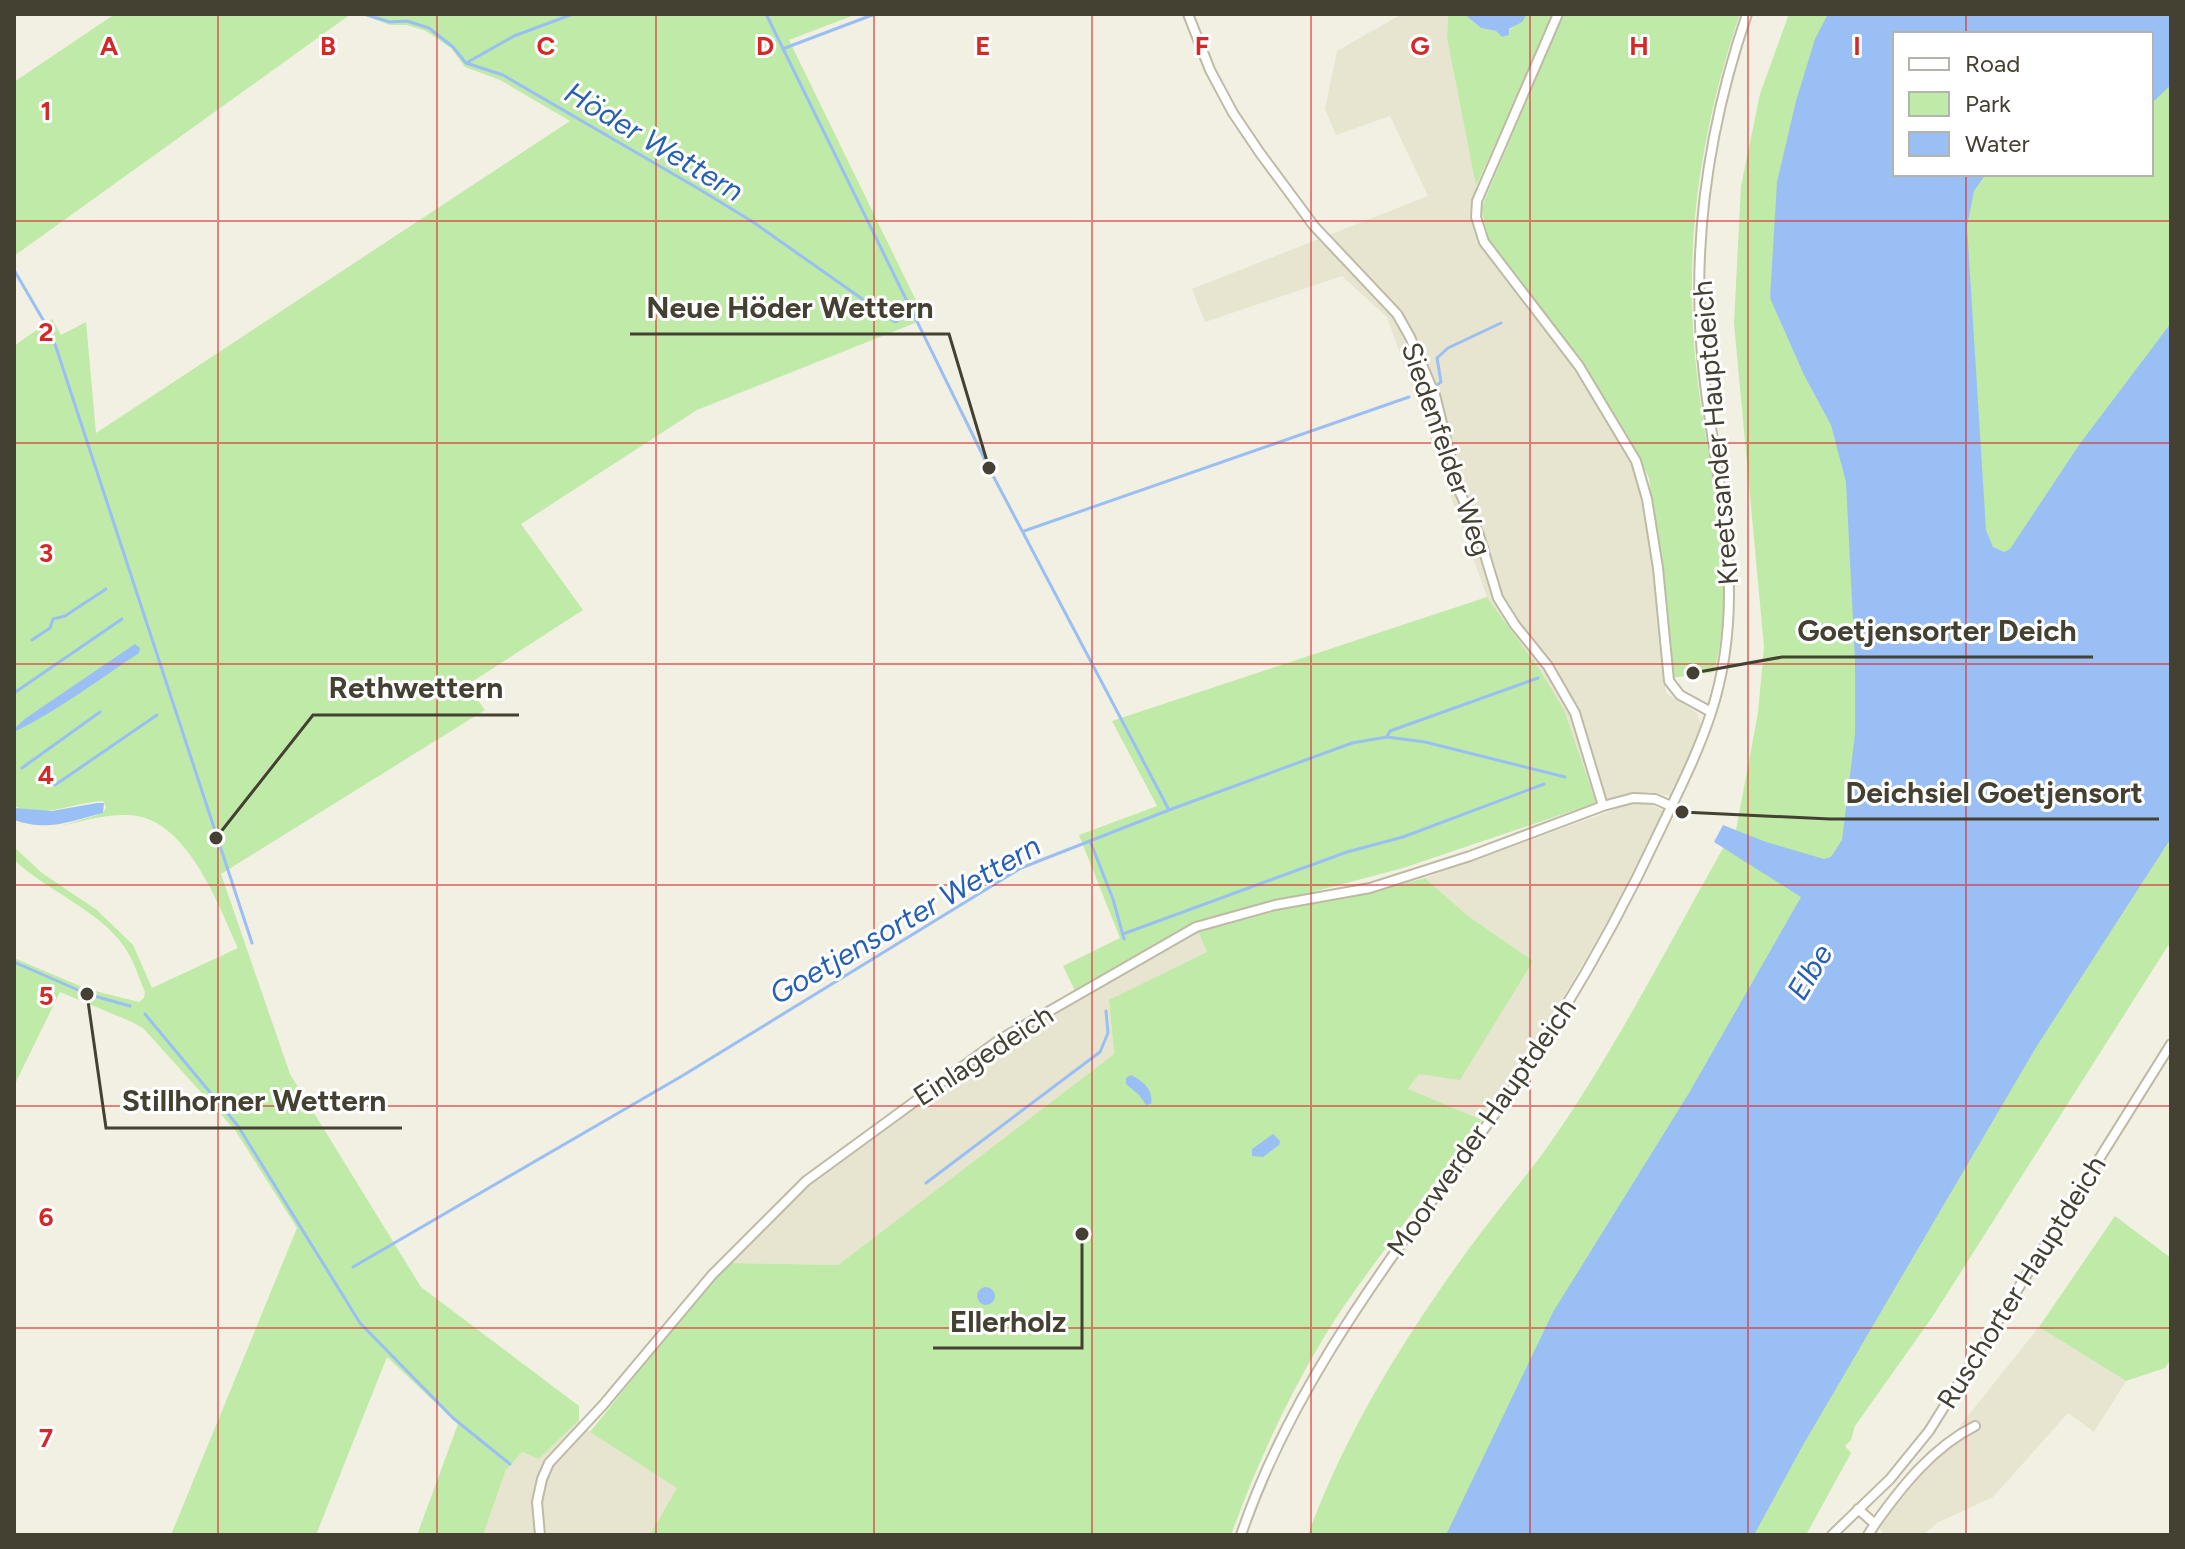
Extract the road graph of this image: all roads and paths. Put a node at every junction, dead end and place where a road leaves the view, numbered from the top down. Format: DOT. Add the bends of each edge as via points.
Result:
graph roads {
  1 [pos="1188,14"];
  2 [pos="1558,14"];
  3 [pos="1747,14"];
  4 [pos="1711,712"];
  5 [pos="1603,806"];
  6 [pos="1671,806"];
  7 [pos="2171,1044"];
  8 [pos="1975,1426"];
  9 [pos="1858,1509"];
  10 [pos="1875,1524"];
  11 [pos="540,1535"];
  12 [pos="1241,1535"];
  13 [pos="1832,1535"];
  14 [pos="1868,1535"];
  1 -- 5 [label="street, Siedenfelder Weg" via="1210,70 1260,153 1314,226 1397,314 1410,337 1435,395 1458,488 1498,598 1575,713"];
  2 -- 4 [label="street" via="1477,201 1476,217 1500,263 1579,366 1636,461 1656,554 1669,681 1680,695"];
  3 -- 4 [label="street, Kreetsander Hauptdeich" via="1711,143 1700,236 1704,374 1730,567 1729,621"];
  4 -- 6 [label="street, Moorwerder Hauptdeich"];
  5 -- 6 [label="street" via="1644,796"];
  5 -- 11 [label="street, Einlagedeich" via="1370,888 1275,905 1196,927 968,1060 806,1181 699,1290 549,1463 537,1502"];
  6 -- 12 [label="street, Moorwerder Hauptdeich" via="1619,915 1560,1017 1333,1346 1287,1429"];
  7 -- 9 [label="street, Ruschorter Hauptdeich" via="1929,1431"];
  8 -- 10 [label="street, Ruschorter Hauptdeich" via="1932,1456"];
  9 -- 10 [label="street"];
  9 -- 13 [label="street, Ruschorter Hauptdeich"];
  10 -- 14 [label="street, Ruschorter Hauptdeich"];
}
